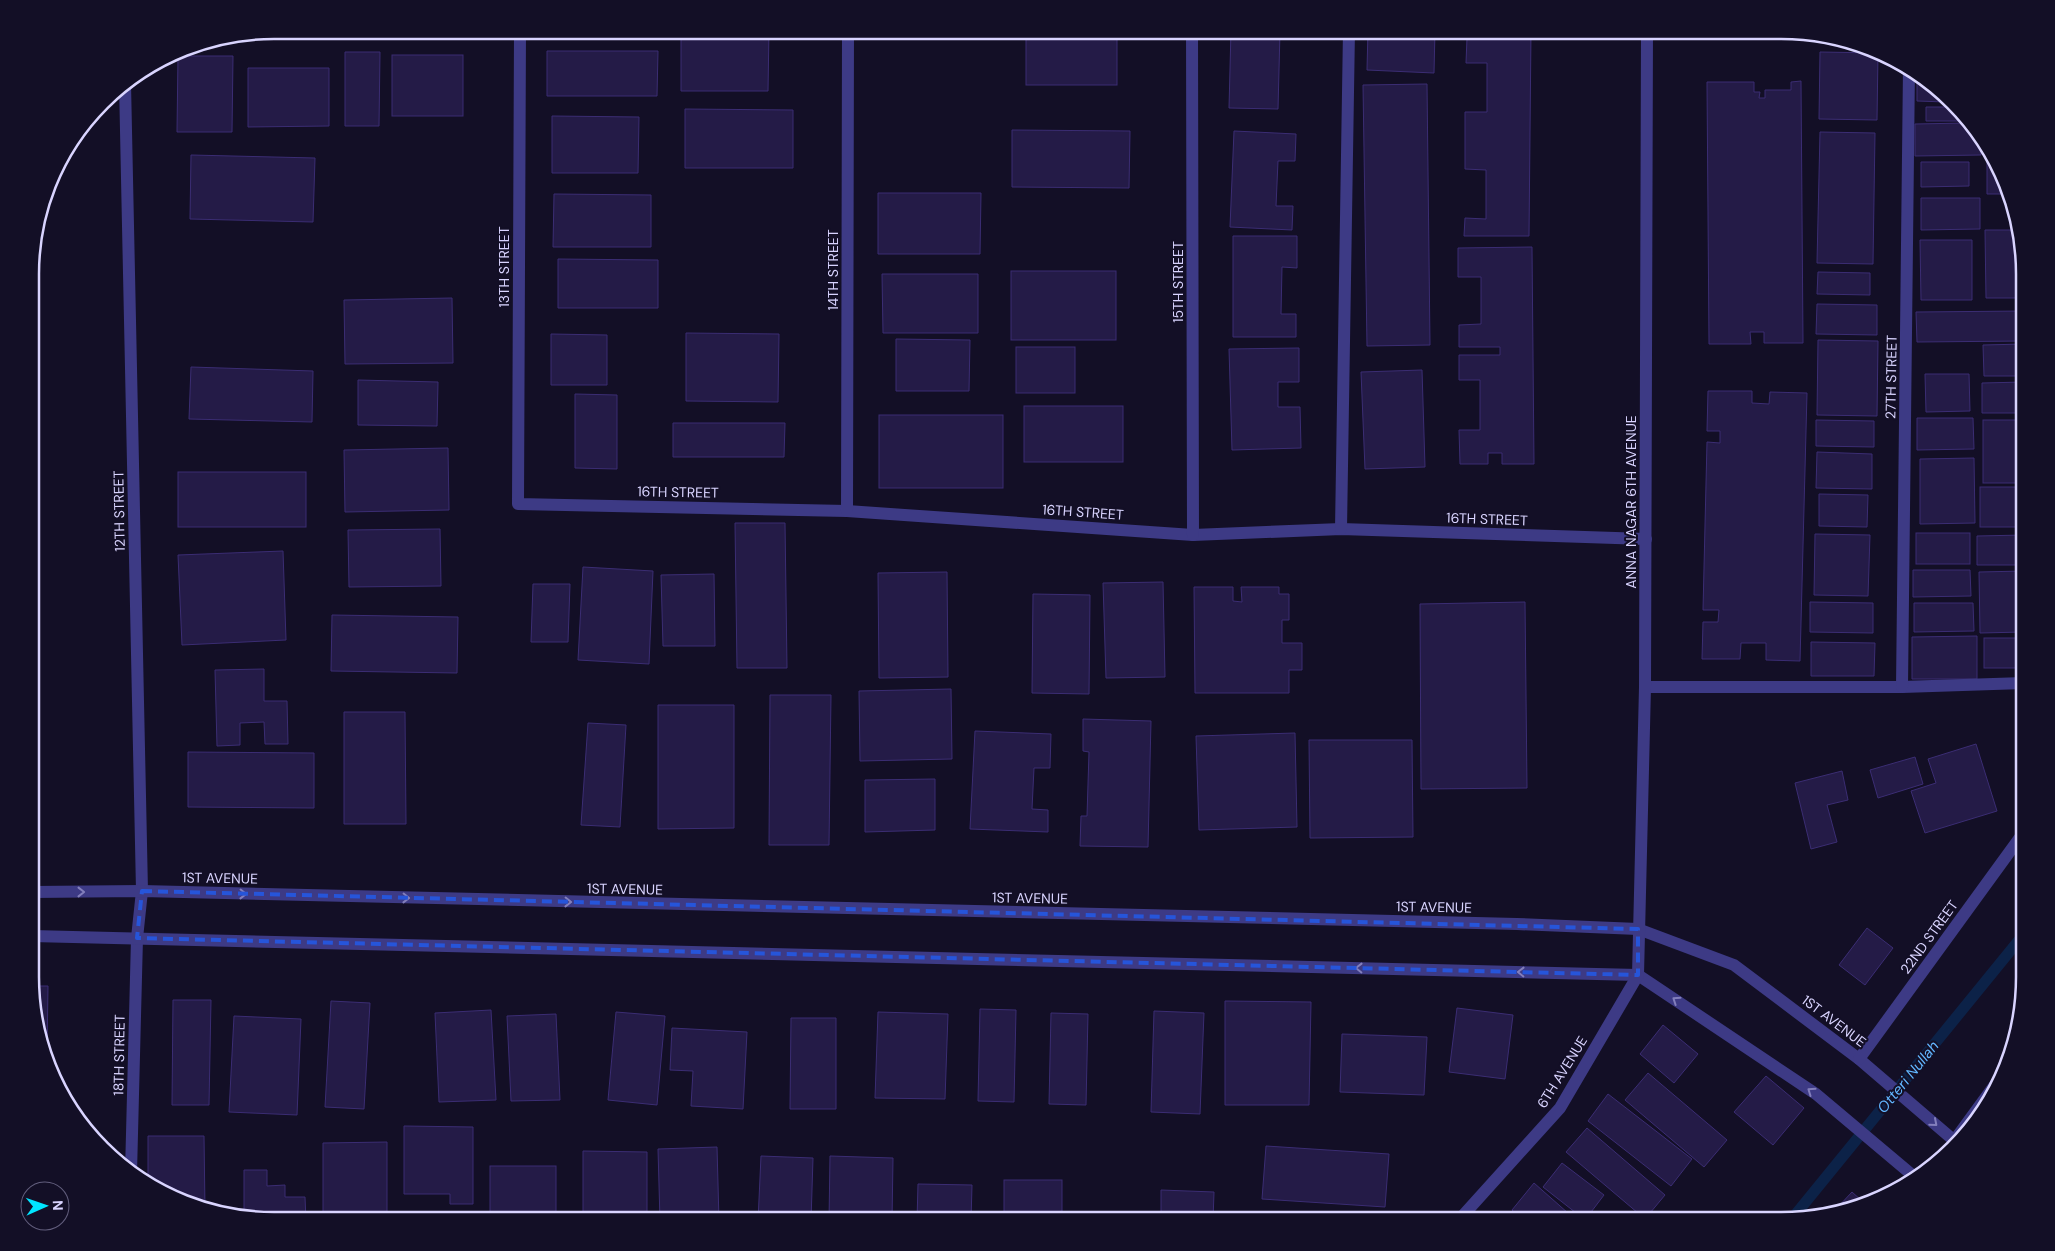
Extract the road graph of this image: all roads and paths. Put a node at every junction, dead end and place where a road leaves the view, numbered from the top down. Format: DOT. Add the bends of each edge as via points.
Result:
graph roads {
  1 [pos="520,39"];
  2 [pos="848,39"];
  3 [pos="1192,39"];
  4 [pos="1349,39"];
  5 [pos="1647,39"];
  6 [pos="1909,76"];
  7 [pos="125,92"];
  8 [pos="518,504"];
  9 [pos="848,511"];
  10 [pos="1341,529"];
  11 [pos="1193,535"];
  12 [pos="1646,539"];
  13 [pos="2016,683"];
  14 [pos="1645,687"];
  15 [pos="1902,687"];
  16 [pos="2016,843"];
  17 [pos="39,892"];
  18 [pos="142,892"];
  19 [pos="1638,929"];
  20 [pos="39,936"];
  21 [pos="137,938"];
  22 [pos="1638,975"];
  23 [pos="1859,1059"];
  24 [pos="1952,1139"];
  25 [pos="131,1164"];
  26 [pos="1911,1174"];
  27 [pos="1466,1212"];
  1 -- 8 [label="street, 13TH STREET"];
  2 -- 9 [label="street, 14TH STREET"];
  3 -- 11 [label="street, 15TH STREET"];
  4 -- 10 [label="street"];
  5 -- 12 [label="street, ANNA NAGAR 6TH AVENUE"];
  6 -- 15 [label="street, 27TH STREET"];
  7 -- 18 [label="street, 12TH STREET"];
  8 -- 9 [label="street, 16TH STREET"];
  9 -- 11 [label="street, 16TH STREET"];
  10 -- 11 [label="street, 16TH STREET"];
  10 -- 12 [label="street, 16TH STREET"];
  12 -- 14 [label="street, ANNA NAGAR 6TH AVENUE"];
  13 -- 15 [label="street"];
  14 -- 15 [label="street"];
  14 -- 19 [label="street, ANNA NAGAR 6TH AVENUE"];
  16 -- 23 [label="street, 22ND STREET"];
  17 -- 18 [label="street, 1ST AVENUE, one-way"];
  18 -- 19 [label="street, 1ST AVENUE, one-way"];
  18 -- 21 [label="street, 12TH STREET"];
  19 -- 22 [label="street, ANNA NAGAR 6TH AVENUE"];
  19 -- 23 [label="street, 1ST AVENUE" via="1734,965"];
  20 -- 21 [label="street"];
  22 -- 21 [label="street, one-way"];
  21 -- 25 [label="street, 18TH STREET"];
  26 -- 22 [label="street, one-way" via="1816,1094"];
  22 -- 27 [label="street, 6TH AVENUE" via="1560,1108"];
  23 -- 24 [label="street, 1ST AVENUE, one-way"];
}
